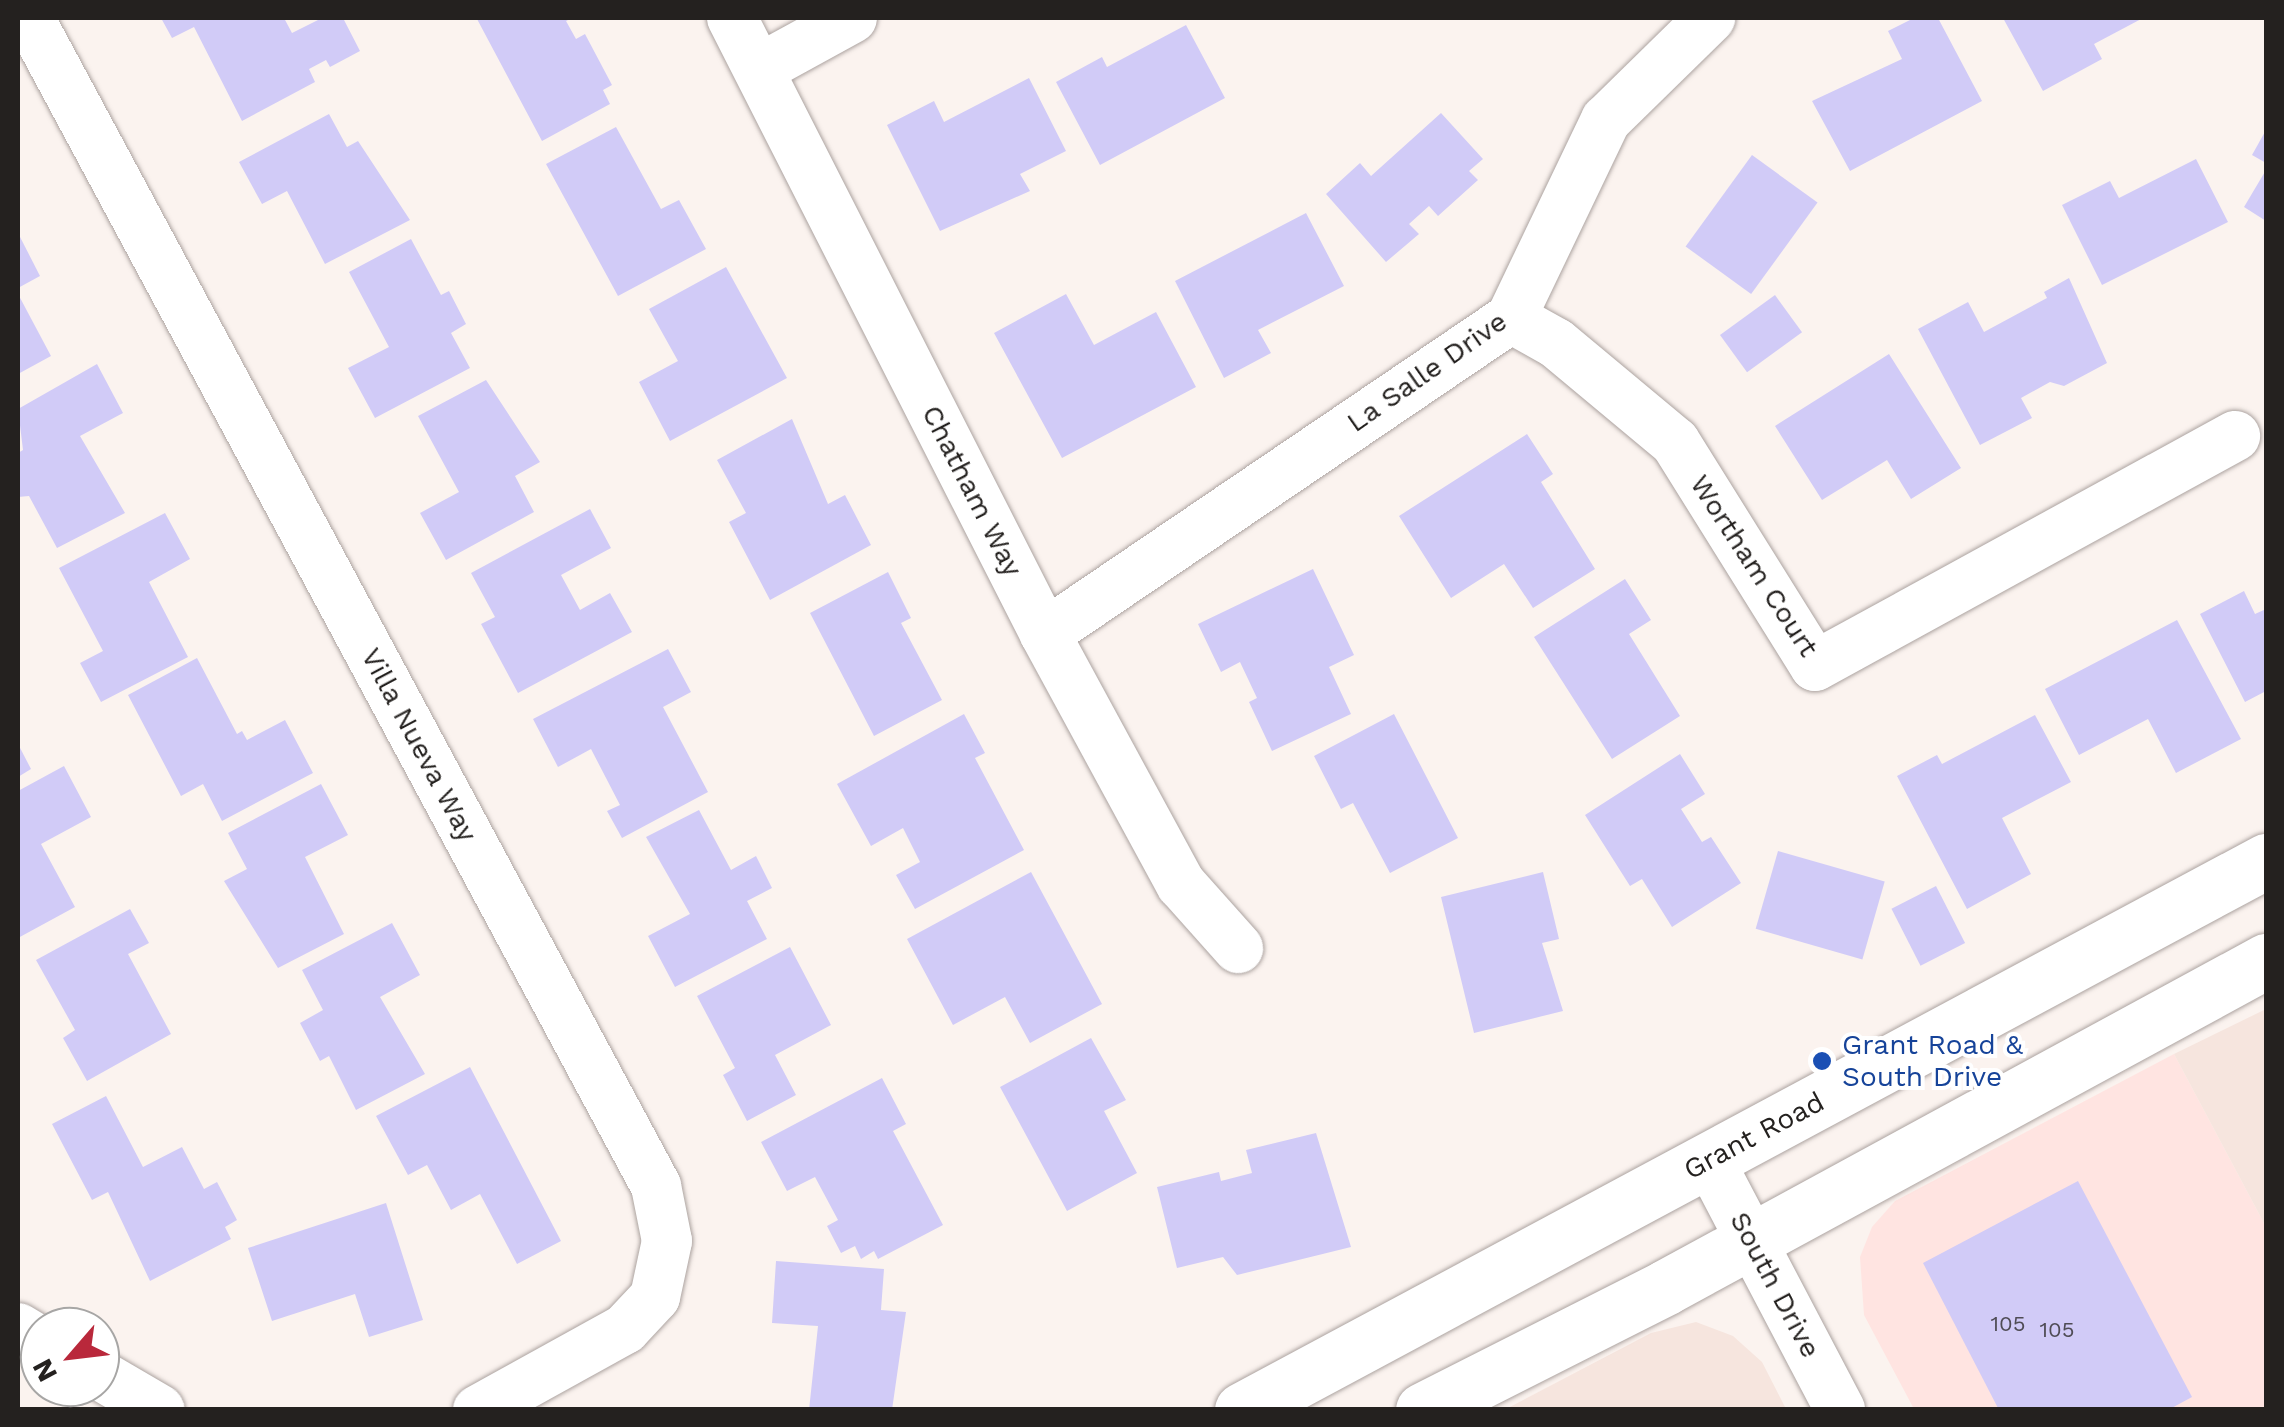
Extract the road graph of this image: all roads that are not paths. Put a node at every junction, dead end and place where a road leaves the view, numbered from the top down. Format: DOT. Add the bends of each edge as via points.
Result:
graph roads {
  1 [pos="29,18"];
  2 [pos="732,18"];
  3 [pos="852,18"];
  4 [pos="1710,18"];
  5 [pos="759,69"];
  6 [pos="1511,318"];
  7 [pos="2235,436"];
  8 [pos="1045,634"];
  9 [pos="2266,861"];
  10 [pos="1238,948"];
  11 [pos="2266,961"];
  12 [pos="1709,1160"];
  13 [pos="1751,1240"];
  14 [pos="120,1387"];
  15 [pos="160,1410"];
  16 [pos="478,1410"];
  17 [pos="1242,1410"];
  18 [pos="1423,1410"];
  19 [pos="1840,1410"];
  1 -- 16 [label="street, Villa Nueva Way" via="656,1186 667,1241 655,1296 625,1329"];
  2 -- 5 [label="street, Chatham Way"];
  3 -- 5 [label="street"];
  4 -- 6 [label="street, La Salle Drive" via="1606,120"];
  5 -- 8 [label="street, Chatham Way"];
  6 -- 7 [label="street, Wortham Court" via="1556,344 1675,442 1815,666"];
  6 -- 8 [label="street, La Salle Drive"];
  8 -- 10 [label="street, Chatham Way" via="1181,884"];
  9 -- 12 [label="main road, Grant Road"];
  11 -- 13 [label="main road"];
  12 -- 13 [label="street, South Drive"];
  12 -- 17 [label="main road, Grant Road"];
  13 -- 18 [label="main road"];
  13 -- 19 [label="street, South Drive"];
  14 -- 15 [label="street"];
}
